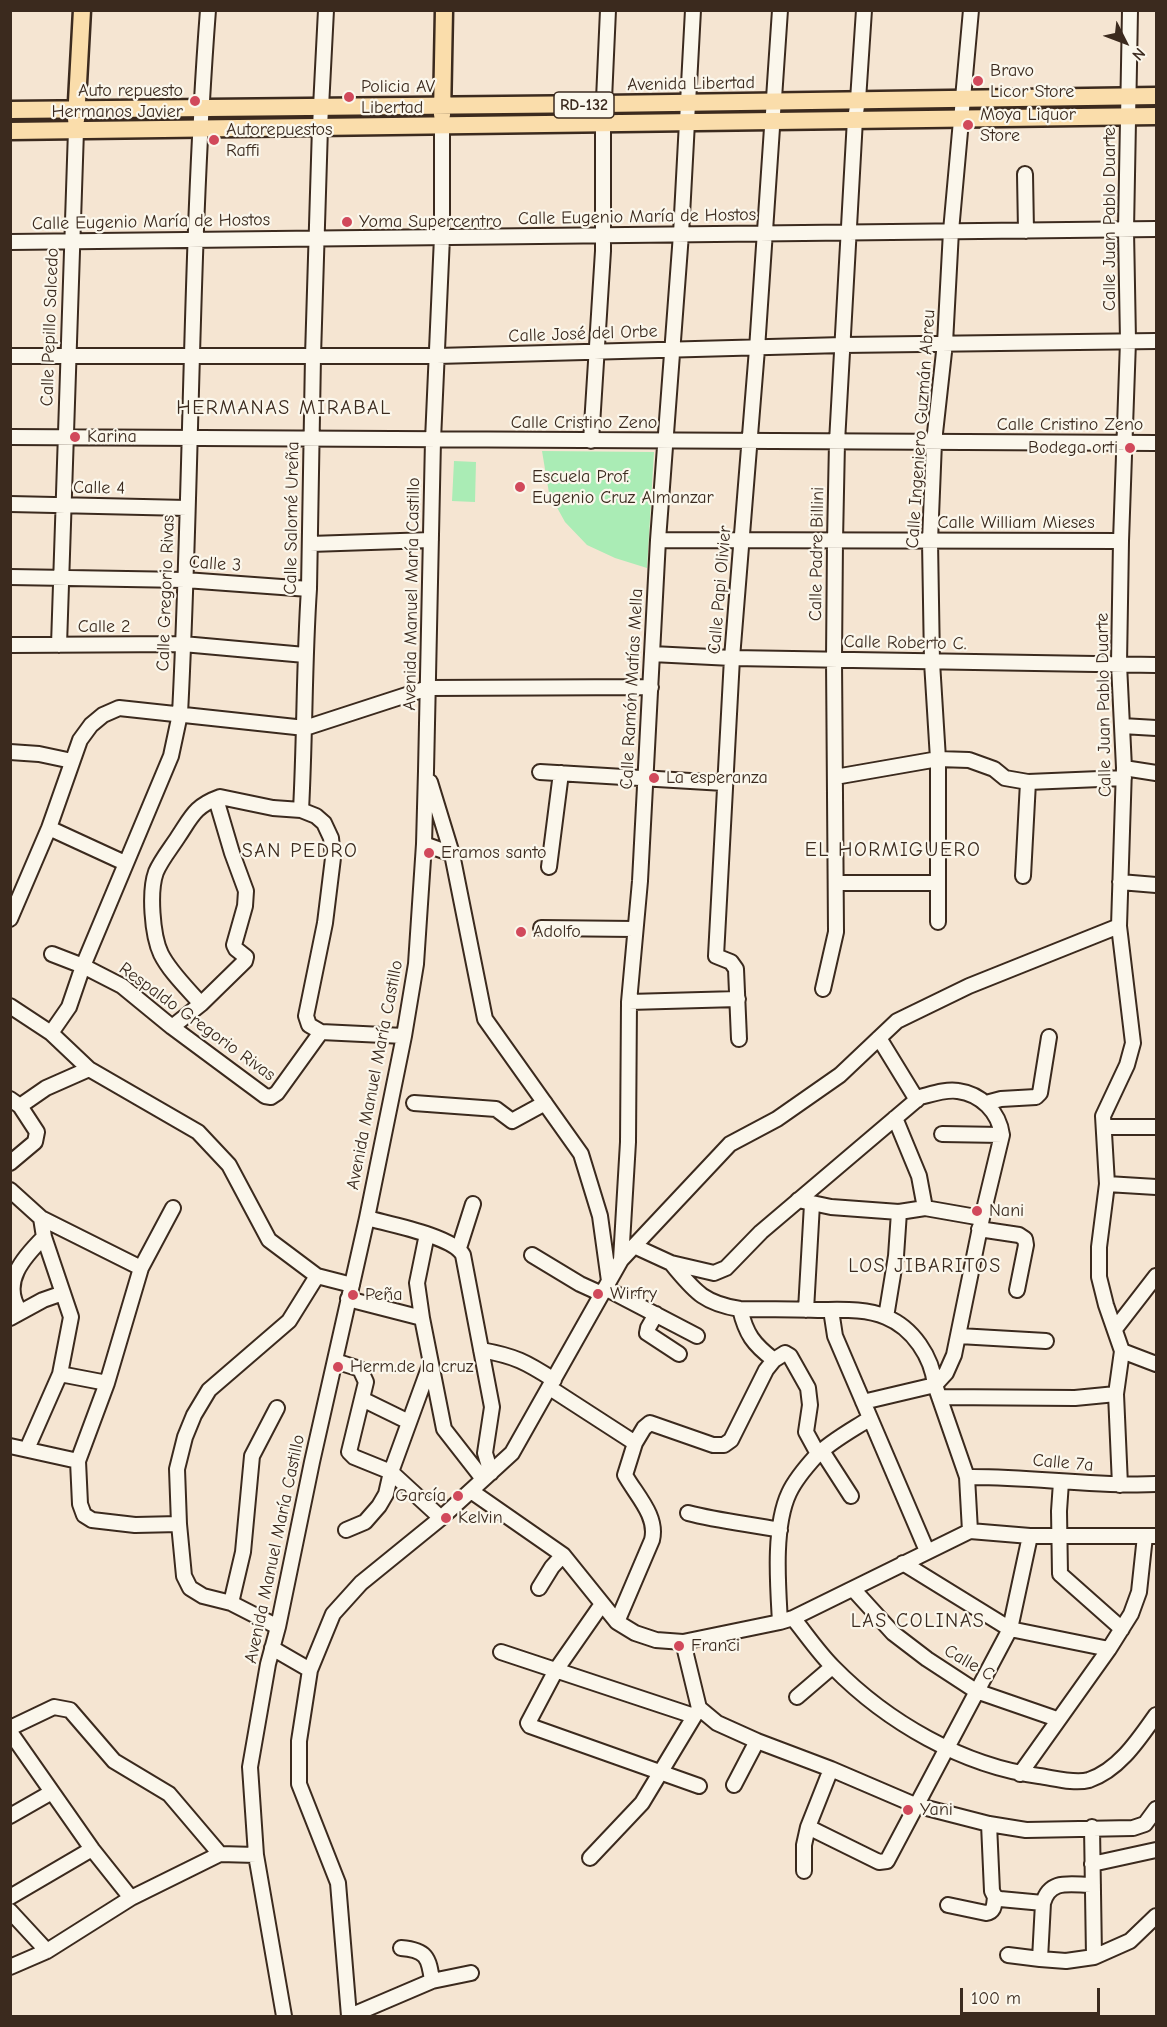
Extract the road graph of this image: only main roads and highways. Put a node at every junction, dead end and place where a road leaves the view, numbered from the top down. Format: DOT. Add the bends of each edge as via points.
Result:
graph roads {
  1 [pos="82,10"];
  2 [pos="444,10"];
  3 [pos="1156,96"];
  4 [pos="442,106"];
  5 [pos="77,109"];
  6 [pos="10,110"];
  7 [pos="1156,116"];
  8 [pos="442,125"];
  9 [pos="76,130"];
  10 [pos="10,131"];
  1 -- 5 [label="main road, Calle Pepillo Salcedo"];
  2 -- 4 [label="main road"];
  3 -- 4 [label="main road, Avenida Libertad / RD-132"];
  4 -- 5 [label="main road, Avenida Libertad / RD-132"];
  4 -- 8 [label="main road"];
  5 -- 6 [label="main road, Avenida Libertad / RD-132"];
  5 -- 9 [label="main road, Calle Pepillo Salcedo"];
  7 -- 8 [label="main road, Avenida Libertad / RD-132"];
  8 -- 9 [label="main road, Avenida Libertad / RD-132"];
  9 -- 10 [label="main road, Avenida Libertad / RD-132"];
}
